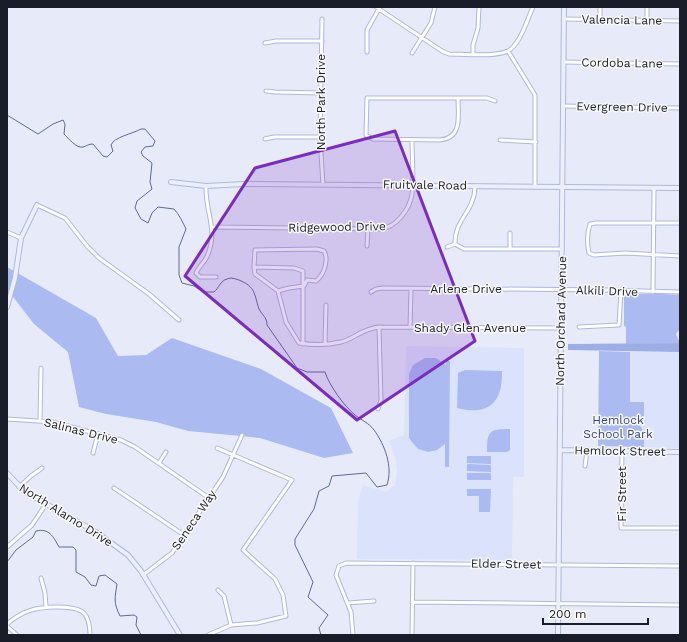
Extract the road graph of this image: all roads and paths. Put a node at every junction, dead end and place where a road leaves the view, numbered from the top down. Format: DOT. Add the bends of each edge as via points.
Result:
graph roads {
  1 [pos="435,7"];
  2 [pos="479,7"];
  3 [pos="533,7"];
  4 [pos="564,7"];
  5 [pos="600,7"];
  6 [pos="647,7"];
  7 [pos="378,8"];
  8 [pos="322,19"];
  9 [pos="564,19"];
  10 [pos="600,20"];
  11 [pos="647,20"];
  12 [pos="680,21"];
  13 [pos="422,38"];
  14 [pos="322,42"];
  15 [pos="265,43"];
  16 [pos="508,51"];
  17 [pos="367,52"];
  18 [pos="412,53"];
  19 [pos="473,54"];
  20 [pos="564,62"];
  21 [pos="680,64"];
  22 [pos="266,90"];
  23 [pos="321,92"];
  24 [pos="458,98"];
  25 [pos="495,101"];
  26 [pos="563,106"];
  27 [pos="680,108"];
  28 [pos="320,137"];
  29 [pos="265,139"];
  30 [pos="412,140"];
  31 [pos="500,140"];
  32 [pos="536,142"];
  33 [pos="171,182"];
  34 [pos="323,185"];
  35 [pos="412,185"];
  36 [pos="206,186"];
  37 [pos="475,186"];
  38 [pos="535,186"];
  39 [pos="562,187"];
  40 [pos="654,188"];
  41 [pos="680,188"];
  42 [pos="37,205"];
  43 [pos="654,222"];
  44 [pos="680,223"];
  45 [pos="213,227"];
  46 [pos="368,228"];
  47 [pos="7,232"];
  48 [pos="510,233"];
  49 [pos="21,238"];
  50 [pos="455,244"];
  51 [pos="368,246"];
  52 [pos="447,247"];
  53 [pos="510,249"];
  54 [pos="562,249"];
  55 [pos="654,254"];
  56 [pos="680,256"];
  57 [pos="254,267"];
  58 [pos="216,277"];
  59 [pos="304,286"];
  60 [pos="411,289"];
  61 [pos="561,290"];
  62 [pos="621,290"];
  63 [pos="278,291"];
  64 [pos="371,292"];
  65 [pos="653,292"];
  66 [pos="680,292"];
  67 [pos="326,305"];
  68 [pos="7,307"];
  69 [pos="179,320"];
  70 [pos="379,327"];
  71 [pos="410,327"];
  72 [pos="579,327"];
  73 [pos="561,328"];
  74 [pos="303,344"];
  75 [pos="325,344"];
  76 [pos="41,368"];
  77 [pos="378,409"];
  78 [pos="7,419"];
  79 [pos="40,420"];
  80 [pos="98,434"];
  81 [pos="242,435"];
  82 [pos="217,448"];
  83 [pos="560,450"];
  84 [pos="587,451"];
  85 [pos="622,451"];
  86 [pos="166,452"];
  87 [pos="680,452"];
  88 [pos="93,453"];
  89 [pos="234,454"];
  90 [pos="159,463"];
  91 [pos="585,466"];
  92 [pos="42,468"];
  93 [pos="7,473"];
  94 [pos="19,487"];
  95 [pos="114,488"];
  96 [pos="209,498"];
  97 [pos="46,504"];
  98 [pos="680,528"];
  99 [pos="184,535"];
  100 [pos="7,548"];
  101 [pos="412,563"];
  102 [pos="559,566"];
  103 [pos="680,566"];
  104 [pos="143,575"];
  105 [pos="41,578"];
  106 [pos="218,590"];
  107 [pos="374,601"];
  108 [pos="412,602"];
  109 [pos="348,603"];
  110 [pos="558,603"];
  111 [pos="680,605"];
  112 [pos="46,607"];
  113 [pos="7,625"];
  114 [pos="231,625"];
  115 [pos="17,635"];
  116 [pos="90,635"];
  117 [pos="180,635"];
  118 [pos="208,635"];
  119 [pos="353,635"];
  120 [pos="412,635"];
  121 [pos="558,635"];
  1 -- 13 [label="street" via="433,18"];
  2 -- 19 [label="street"];
  3 -- 16 [label="street" via="516,43"];
  4 -- 9 [label="street, North Orchard Avenue"];
  5 -- 10 [label="street"];
  6 -- 11 [label="street"];
  7 -- 13 [label="street"];
  7 -- 17 [label="street" via="367,30"];
  8 -- 14 [label="street, North Park Drive"];
  9 -- 10 [label="street, Valencia Lane"];
  9 -- 20 [label="street, North Orchard Avenue"];
  10 -- 11 [label="street, Valencia Lane"];
  11 -- 12 [label="street, Valencia Lane"];
  13 -- 18 [label="street"];
  13 -- 19 [label="street" via="446,53"];
  14 -- 15 [label="street"];
  14 -- 23 [label="street, North Park Drive"];
  16 -- 19 [label="street"];
  16 -- 32 [label="street" via="535,95"];
  20 -- 21 [label="street, Cordoba Lane"];
  20 -- 26 [label="street, North Orchard Avenue"];
  22 -- 23 [label="street"];
  23 -- 28 [label="street, North Park Drive"];
  24 -- 25 [label="street" via="487,98"];
  24 -- 30 [label="street" via="458,126 454,135 444,140"];
  24 -- 30 [label="street" via="367,98 367,137"];
  26 -- 27 [label="street, Evergreen Drive"];
  26 -- 39 [label="street, North Orchard Avenue"];
  28 -- 29 [label="street"];
  28 -- 34 [label="street, North Park Drive"];
  30 -- 35 [label="street, Ridgewood Drive"];
  31 -- 32 [label="street"];
  32 -- 38 [label="street"];
  33 -- 36 [label="street, Fruitvale Road"];
  34 -- 35 [label="street, Fruitvale Road"];
  34 -- 36 [label="street, Fruitvale Road"];
  35 -- 37 [label="street, Fruitvale Road"];
  35 -- 46 [label="street, Ridgewood Drive" via="410,202 395,224 386,228"];
  36 -- 45 [label="street" via="207,207"];
  37 -- 38 [label="street, Fruitvale Road"];
  37 -- 50 [label="street" via="474,201 456,230"];
  38 -- 39 [label="street, Fruitvale Road"];
  39 -- 40 [label="street, Fruitvale Road"];
  39 -- 54 [label="street, North Orchard Avenue"];
  40 -- 41 [label="street, Fruitvale Road"];
  40 -- 43 [label="street"];
  42 -- 49 [label="street"];
  42 -- 69 [label="street" via="65,218 99,258 149,294"];
  43 -- 44 [label="street"];
  43 -- 55 [label="street"];
  43 -- 55 [label="street" via="590,224 588,247 589,253 594,255"];
  45 -- 46 [label="street, Ridgewood Drive"];
  45 -- 58 [label="street" via="208,254 196,273 200,278"];
  46 -- 51 [label="street"];
  47 -- 49 [label="street"];
  48 -- 53 [label="street"];
  49 -- 68 [label="street" via="15,278"];
  50 -- 52 [label="street"];
  50 -- 53 [label="street" via="464,249"];
  53 -- 54 [label="street"];
  54 -- 61 [label="street, North Orchard Avenue"];
  55 -- 56 [label="street"];
  55 -- 65 [label="street"];
  57 -- 59 [label="street" via="300,269 303,271"];
  57 -- 59 [label="street" via="255,250 324,251 326,259 321,277 316,281 307,280"];
  57 -- 63 [label="street" via="255,274"];
  59 -- 63 [label="street"];
  59 -- 74 [label="street"];
  60 -- 61 [label="street, Arlene Drive"];
  60 -- 64 [label="street, Arlene Drive" via="376,289"];
  60 -- 71 [label="street"];
  61 -- 62 [label="street, Alkili Drive"];
  61 -- 73 [label="street, North Orchard Avenue"];
  62 -- 65 [label="street, Alkili Drive"];
  62 -- 72 [label="street" via="619,325"];
  63 -- 74 [label="street" via="286,322 294,338"];
  65 -- 66 [label="street, Alkili Drive"];
  67 -- 75 [label="street"];
  70 -- 71 [label="street, Shady Glen Avenue"];
  70 -- 75 [label="street, Shady Glen Avenue" via="361,331 340,342"];
  70 -- 77 [label="street" via="381,400"];
  71 -- 73 [label="street, Shady Glen Avenue"];
  73 -- 83 [label="street, North Orchard Avenue"];
  74 -- 75 [label="street, Shady Glen Avenue"];
  76 -- 79 [label="street"];
  78 -- 79 [label="street, Salinas Drive"];
  79 -- 80 [label="street, Salinas Drive"];
  80 -- 88 [label="street"];
  80 -- 90 [label="street, Salinas Drive" via="126,442"];
  81 -- 89 [label="street, Seneca Way"];
  82 -- 89 [label="street"];
  83 -- 84 [label="street, Hemlock Street"];
  83 -- 102 [label="street, North Orchard Avenue"];
  84 -- 85 [label="street, Hemlock Street"];
  84 -- 91 [label="street"];
  85 -- 87 [label="street, Hemlock Street"];
  85 -- 98 [label="street, Fir Street" via="621,528"];
  86 -- 90 [label="street"];
  89 -- 96 [label="street, Seneca Way"];
  89 -- 114 [label="street" via="292,480 243,550 275,579 283,594 286,616 257,623"];
  90 -- 96 [label="street, Salinas Drive"];
  92 -- 94 [label="street"];
  93 -- 94 [label="street, North Alamo Drive"];
  94 -- 97 [label="street, North Alamo Drive"];
  95 -- 99 [label="street"];
  96 -- 99 [label="street, Seneca Way"];
  97 -- 100 [label="street" via="32,525"];
  97 -- 104 [label="street, North Alamo Drive" via="114,544 132,559"];
  99 -- 104 [label="street, Seneca Way" via="172,553"];
  101 -- 102 [label="street, Elder Street"];
  101 -- 108 [label="street"];
  101 -- 109 [label="street, Elder Street" via="346,563 339,566 336,571 337,579"];
  102 -- 103 [label="street, Elder Street"];
  102 -- 110 [label="street, North Orchard Avenue"];
  104 -- 117 [label="street, North Alamo Drive"];
  105 -- 112 [label="street"];
  106 -- 114 [label="street" via="224,596"];
  107 -- 109 [label="street"];
  108 -- 110 [label="street"];
  108 -- 120 [label="street"];
  109 -- 119 [label="street"];
  110 -- 111 [label="street"];
  110 -- 121 [label="street, North Orchard Avenue"];
  112 -- 113 [label="street" via="31,609 16,616"];
  112 -- 116 [label="street" via="80,609 89,619"];
  113 -- 115 [label="street"];
  114 -- 118 [label="street"];
}
